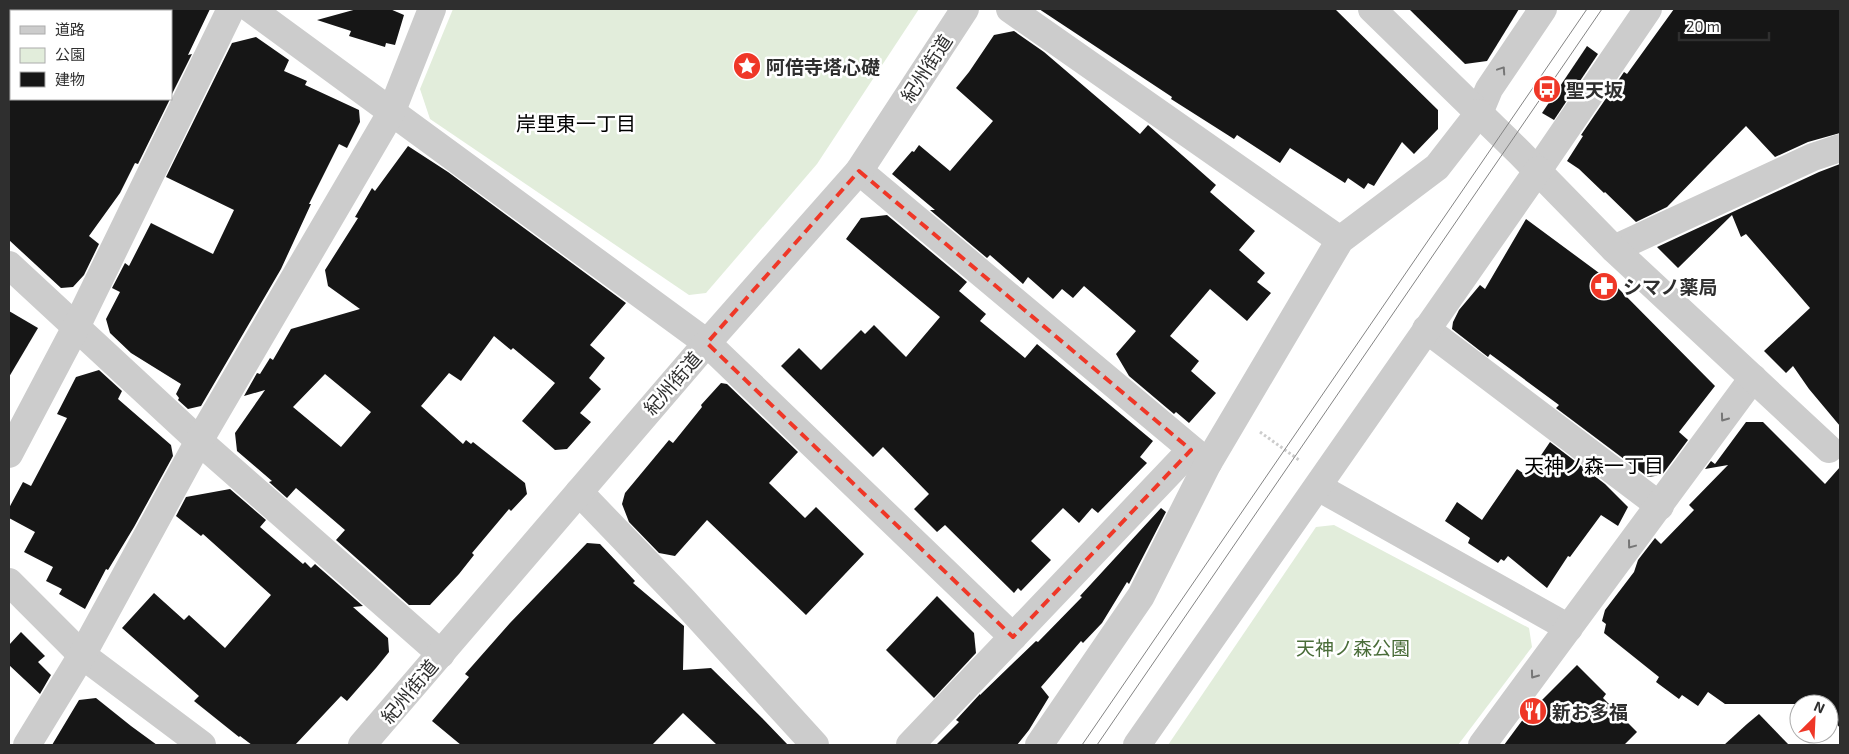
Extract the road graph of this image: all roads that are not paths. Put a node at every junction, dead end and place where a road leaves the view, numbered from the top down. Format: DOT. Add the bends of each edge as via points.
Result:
graph roads {
  1 [pos="230,9"];
  2 [pos="251,9"];
  3 [pos="432,9"];
  4 [pos="965,9"];
  5 [pos="1010,9"];
  6 [pos="1372,9"];
  7 [pos="1543,9"];
  8 [pos="1648,9"];
  9 [pos="391,113"];
  10 [pos="1479,113"];
  11 [pos="1840,148"];
  12 [pos="1538,170"];
  13 [pos="859,171"];
  14 [pos="1340,240"];
  15 [pos="1614,249"];
  16 [pos="9,265"];
  17 [pos="76,327"];
  18 [pos="1426,329"];
  19 [pos="706,342"];
  20 [pos="1753,378"];
  21 [pos="198,441"];
  22 [pos="9,454"];
  23 [pos="1835,454"];
  24 [pos="1199,457"];
  25 [pos="1321,483"];
  26 [pos="579,492"];
  27 [pos="1660,506"];
  28 [pos="9,582"];
  29 [pos="1569,628"];
  30 [pos="1013,638"];
  31 [pos="441,654"];
  32 [pos="82,655"];
  33 [pos="27,745"];
  34 [pos="202,745"];
  35 [pos="362,745"];
  36 [pos="815,745"];
  37 [pos="910,745"];
  38 [pos="1039,745"];
  39 [pos="1137,745"];
  40 [pos="1482,745"];
  1 -- 17 [label="street"];
  2 -- 9 [label="street"];
  3 -- 9 [label="street"];
  4 -- 13 [label="street, 紀州街道"];
  5 -- 14 [label="street"];
  6 -- 10 [label="street"];
  10 -- 7 [label="street, one-way" via="1488,89"];
  8 -- 12 [label="street"];
  9 -- 19 [label="street"];
  9 -- 21 [label="street"];
  10 -- 12 [label="street"];
  10 -- 14 [label="street" via="1437,167"];
  11 -- 15 [label="street" via="1813,157"];
  12 -- 15 [label="street"];
  12 -- 18 [label="street"];
  13 -- 19 [label="street, 紀州街道"];
  13 -- 24 [label="street"];
  14 -- 24 [label="street" via="1236,415"];
  15 -- 20 [label="street"];
  16 -- 17 [label="street"];
  17 -- 21 [label="street"];
  17 -- 22 [label="street"];
  18 -- 25 [label="street"];
  18 -- 27 [label="street"];
  19 -- 26 [label="street, 紀州街道"];
  19 -- 30 [label="street"];
  20 -- 23 [label="street"];
  20 -- 27 [label="street, one-way"];
  21 -- 31 [label="street"];
  21 -- 32 [label="street"];
  24 -- 30 [label="street"];
  24 -- 38 [label="street" via="1141,596"];
  25 -- 29 [label="street"];
  25 -- 39 [label="street"];
  26 -- 31 [label="street, 紀州街道"];
  26 -- 36 [label="street"];
  27 -- 29 [label="street, one-way"];
  28 -- 32 [label="street"];
  29 -- 40 [label="street, one-way"];
  30 -- 37 [label="street"];
  31 -- 35 [label="street, 紀州街道"];
  32 -- 33 [label="street"];
  32 -- 34 [label="street"];
}
